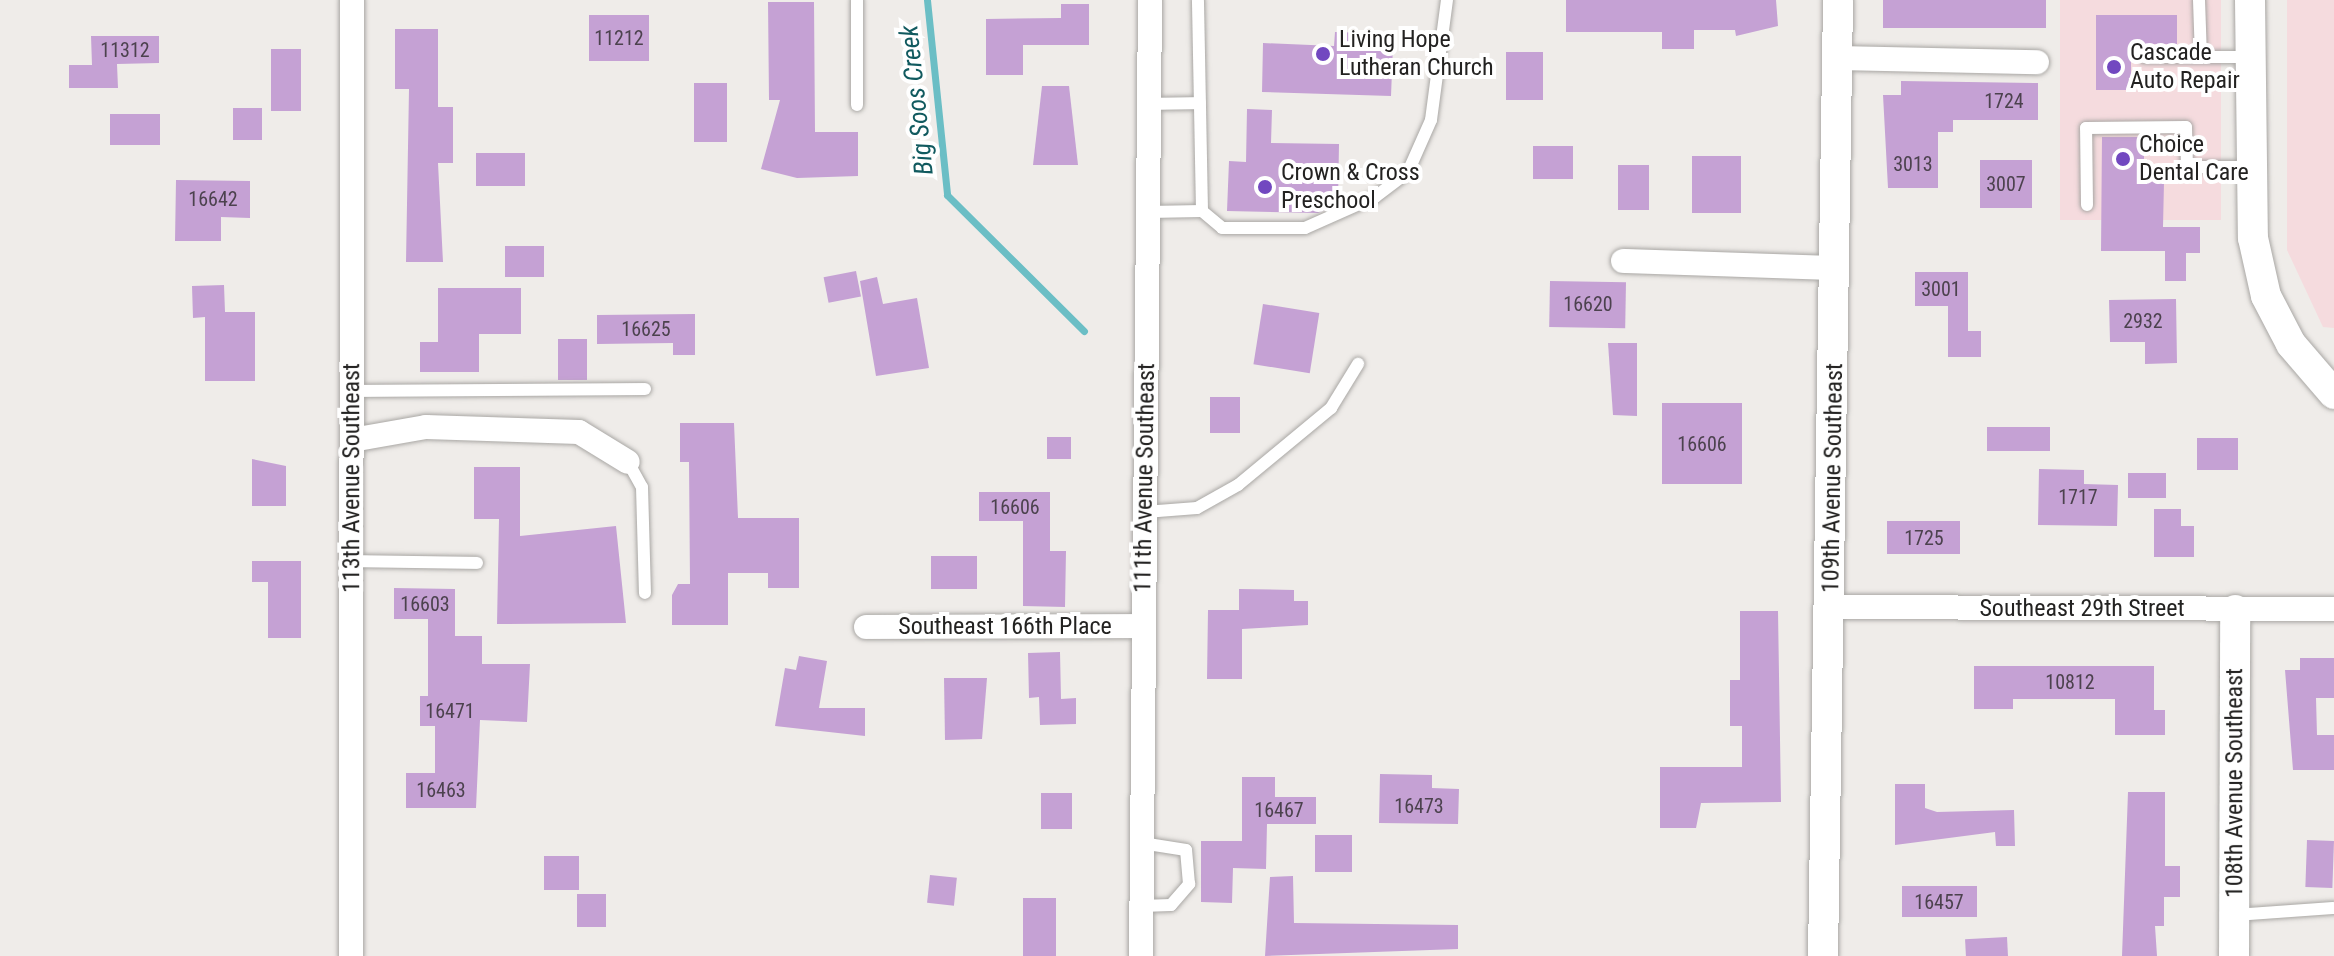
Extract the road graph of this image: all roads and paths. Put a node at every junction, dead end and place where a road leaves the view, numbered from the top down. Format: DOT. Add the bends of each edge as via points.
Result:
graph roads {
  1 [pos="352,0"];
  2 [pos="857,0"];
  3 [pos="1150,0"];
  4 [pos="1198,0"];
  5 [pos="1447,0"];
  6 [pos="1838,0"];
  7 [pos="2199,0"];
  8 [pos="2250,0"];
  9 [pos="2144,57"];
  10 [pos="2201,57"];
  11 [pos="2250,57"];
  12 [pos="1838,58"];
  13 [pos="2037,62"];
  14 [pos="1200,103"];
  15 [pos="1149,104"];
  16 [pos="857,105"];
  17 [pos="2252,167"];
  18 [pos="2087,205"];
  19 [pos="1202,211"];
  20 [pos="1148,212"];
  21 [pos="1623,261"];
  22 [pos="1835,268"];
  23 [pos="1358,364"];
  24 [pos="645,389"];
  25 [pos="352,391"];
  26 [pos="2334,394"];
  27 [pos="352,440"];
  28 [pos="628,462"];
  29 [pos="1145,512"];
  30 [pos="352,561"];
  31 [pos="477,563"];
  32 [pos="645,593"];
  33 [pos="1831,607"];
  34 [pos="2334,609"];
  35 [pos="2235,610"];
  36 [pos="1144,626"];
  37 [pos="866,627"];
  38 [pos="1142,843"];
  39 [pos="1141,906"];
  40 [pos="2334,908"];
  41 [pos="2234,915"];
  42 [pos="351,956"];
  43 [pos="1141,956"];
  44 [pos="1823,956"];
  45 [pos="2234,956"];
  1 -- 25 [label="street, 113th Avenue Southeast"];
  2 -- 16 [label="lane"];
  3 -- 15 [label="street, 111th Avenue Southeast"];
  4 -- 14 [label="lane"];
  5 -- 19 [label="lane" via="1421,150 1408,172 1375,197 1305,228 1222,228"];
  6 -- 12 [label="street, 109th Avenue Southeast"];
  7 -- 10 [label="lane"];
  8 -- 11 [label="street"];
  9 -- 10 [label="lane"];
  10 -- 11 [label="lane"];
  11 -- 17 [label="street"];
  12 -- 13 [label="street"];
  12 -- 22 [label="street, 109th Avenue Southeast"];
  14 -- 15 [label="lane"];
  14 -- 19 [label="lane"];
  15 -- 20 [label="street, 111th Avenue Southeast"];
  17 -- 18 [label="lane" via="2187,167 2186,127 2086,128"];
  17 -- 26 [label="street" via="2253,238 2266,296 2291,344"];
  19 -- 20 [label="lane"];
  20 -- 29 [label="street, 111th Avenue Southeast"];
  21 -- 22 [label="street"];
  22 -- 33 [label="street, 109th Avenue Southeast"];
  23 -- 29 [label="lane" via="1331,408 1238,485 1197,508"];
  24 -- 25 [label="lane"];
  25 -- 27 [label="street, 113th Avenue Southeast"];
  27 -- 28 [label="street" via="426,427 579,432"];
  27 -- 30 [label="street, 113th Avenue Southeast"];
  28 -- 32 [label="lane" via="642,487"];
  29 -- 36 [label="street, 111th Avenue Southeast"];
  30 -- 31 [label="lane"];
  30 -- 42 [label="street, 113th Avenue Southeast"];
  33 -- 35 [label="street, Southeast 29th Street"];
  33 -- 44 [label="street, 109th Avenue Southeast"];
  34 -- 35 [label="street, Southeast 29th Street"];
  35 -- 41 [label="street, 108th Avenue Southeast"];
  36 -- 37 [label="street, Southeast 166th Place"];
  36 -- 38 [label="street, 111th Avenue Southeast"];
  38 -- 39 [label="street, 111th Avenue Southeast"];
  38 -- 39 [label="lane" via="1186,850 1189,884 1171,905"];
  39 -- 43 [label="street, 111th Avenue Southeast"];
  40 -- 41 [label="lane"];
  41 -- 45 [label="street, 108th Avenue Southeast"];
}
